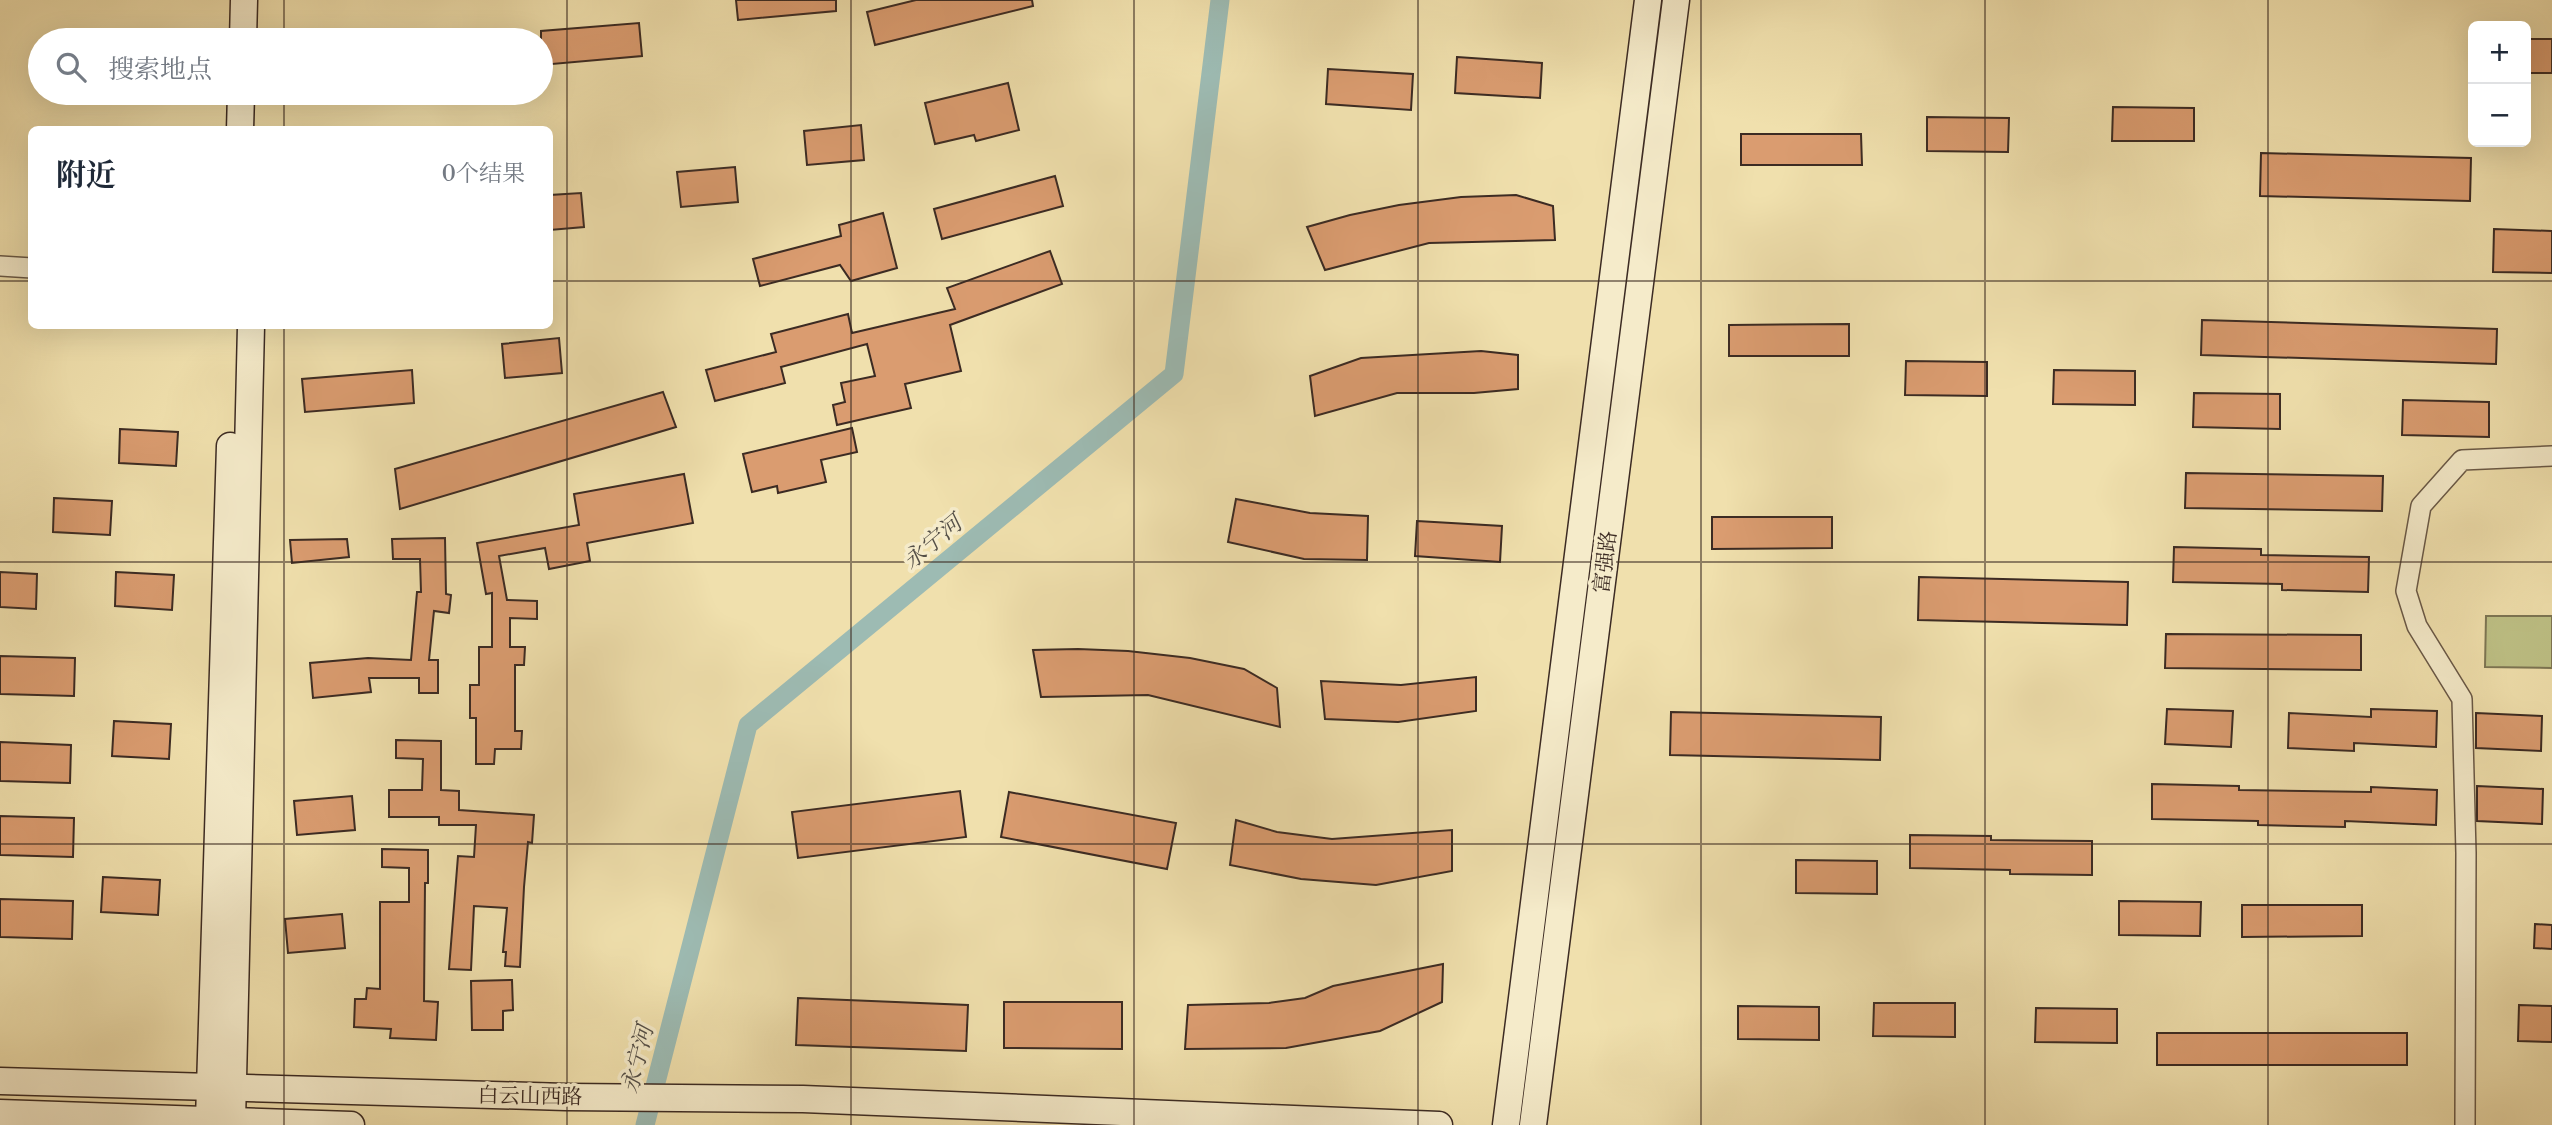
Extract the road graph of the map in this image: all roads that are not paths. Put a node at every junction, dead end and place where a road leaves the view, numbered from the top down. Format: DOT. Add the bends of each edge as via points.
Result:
graph roads {
  1 [pos="244,0"];
  2 [pos="260,0"];
  3 [pos="1648,0"];
  4 [pos="1676,0"];
  5 [pos="243,28"];
  6 [pos="259,28"];
  7 [pos="241,105"];
  8 [pos="257,105"];
  9 [pos="240,126"];
  10 [pos="256,126"];
  11 [pos="0,266"];
  12 [pos="28,268"];
  13 [pos="234,329"];
  14 [pos="251,329"];
  15 [pos="2552,456"];
  16 [pos="0,1081"];
  17 [pos="220,1087"];
  18 [pos="0,1112"];
  19 [pos="220,1120"];
  20 [pos="267,1124"];
  21 [pos="351,1125"];
  22 [pos="1438,1125"];
  23 [pos="1506,1125"];
  24 [pos="1533,1125"];
  25 [pos="2465,1125"];
  1 -- 5 [label="main road"];
  2 -- 6 [label="main road"];
  3 -- 23 [label="main road, 富强路"];
  4 -- 24 [label="main road, 富强路"];
  7 -- 9 [label="main road"];
  8 -- 10 [label="main road"];
  11 -- 12 [label="street"];
  13 -- 17 [label="main road"];
  14 -- 17 [label="main road"];
  15 -- 25 [label="street" via="2462,460 2421,506 2406,591 2417,626 2462,699"];
  16 -- 17 [label="main road, 白云山西路"];
  17 -- 19 [label="main road"];
  17 -- 22 [label="main road, 白云山西路" via="803,1099"];
  18 -- 19 [label="main road"];
  19 -- 20 [label="main road"];
  20 -- 21 [label="main road"];
}
